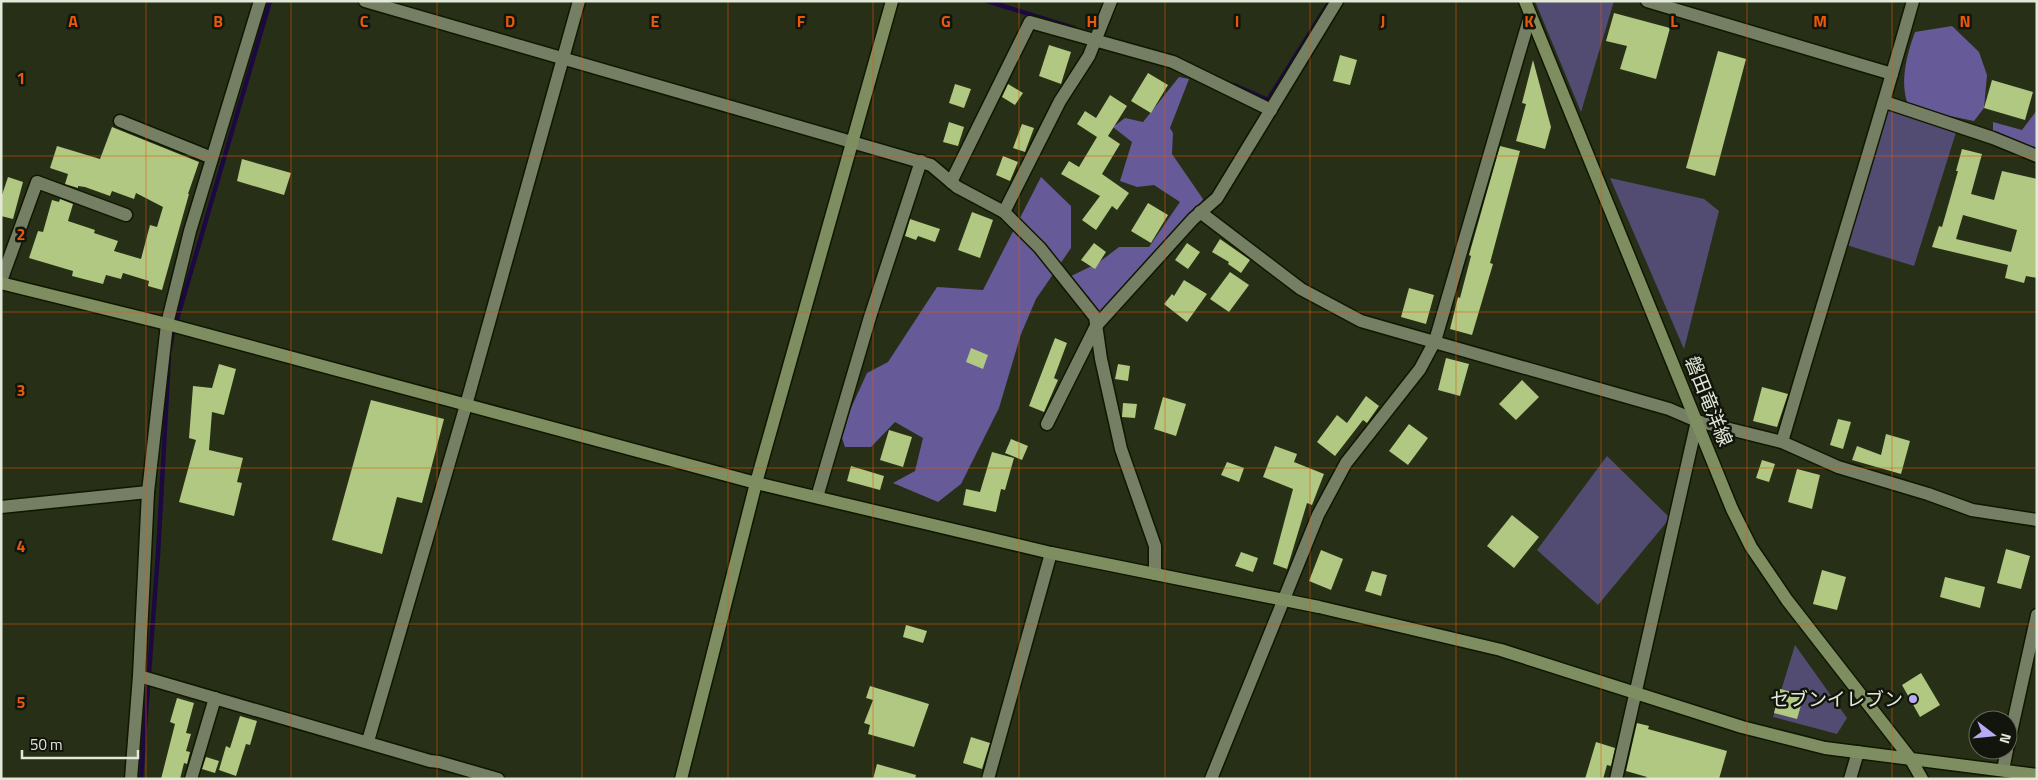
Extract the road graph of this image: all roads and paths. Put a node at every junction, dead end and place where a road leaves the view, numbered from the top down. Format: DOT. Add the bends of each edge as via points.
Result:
graph roads {
  1 [pos="260,1"];
  2 [pos="364,1"];
  3 [pos="579,1"];
  4 [pos="892,1"];
  5 [pos="1111,1"];
  6 [pos="1337,1"];
  7 [pos="1524,1"];
  8 [pos="1647,1"];
  9 [pos="1913,1"];
  10 [pos="1530,16"];
  11 [pos="1097,41"];
  12 [pos="563,58"];
  13 [pos="1892,74"];
  14 [pos="1885,102"];
  15 [pos="1271,110"];
  16 [pos="120,121"];
  17 [pos="852,142"];
  18 [pos="2037,156"];
  19 [pos="212,158"];
  20 [pos="921,161"];
  21 [pos="951,182"];
  22 [pos="1004,212"];
  23 [pos="1200,212"];
  24 [pos="126,215"];
  25 [pos="1,282"];
  26 [pos="166,324"];
  27 [pos="1096,326"];
  28 [pos="1435,341"];
  29 [pos="466,404"];
  30 [pos="1697,421"];
  31 [pos="1047,424"];
  32 [pos="1782,442"];
  33 [pos="756,483"];
  34 [pos="148,492"];
  35 [pos="817,497"];
  36 [pos="1,507"];
  37 [pos="2037,520"];
  38 [pos="1051,553"];
  39 [pos="1155,574"];
  40 [pos="1283,600"];
  41 [pos="2037,615"];
  42 [pos="2034,639"];
  43 [pos="145,678"];
  44 [pos="1636,694"];
  45 [pos="215,698"];
  46 [pos="2017,710"];
  47 [pos="368,741"];
  48 [pos="1858,752"];
  49 [pos="1910,758"];
  50 [pos="2005,760"];
  51 [pos="2003,770"];
  52 [pos="2037,775"];
  53 [pos="131,779"];
  54 [pos="191,779"];
  55 [pos="498,779"];
  56 [pos="681,779"];
  57 [pos="988,779"];
  58 [pos="1211,779"];
  59 [pos="1616,779"];
  60 [pos="1850,779"];
  61 [pos="1922,779"];
  1 -- 19 [label="street"];
  2 -- 12 [label="street"];
  3 -- 12 [label="street"];
  4 -- 17 [label="street"];
  5 -- 11 [label="street"];
  6 -- 15 [label="street"];
  7 -- 10 [label="street, 磐田竜洋線"];
  8 -- 13 [label="street"];
  9 -- 13 [label="street"];
  10 -- 28 [label="street"];
  10 -- 30 [label="street, 磐田竜洋線"];
  11 -- 15 [label="street" via="1173,62"];
  11 -- 21 [label="street" via="1030,22"];
  11 -- 22 [label="street" via="1060,101"];
  12 -- 17 [label="street"];
  12 -- 29 [label="street"];
  13 -- 14 [label="street"];
  14 -- 18 [label="street"];
  14 -- 32 [label="street"];
  15 -- 23 [label="street" via="1217,198"];
  16 -- 19 [label="street"];
  17 -- 20 [label="street"];
  17 -- 33 [label="street"];
  19 -- 26 [label="street"];
  20 -- 21 [label="street"];
  20 -- 35 [label="street" via="866,329"];
  21 -- 22 [label="street"];
  22 -- 27 [label="street" via="1040,248 1095,317"];
  23 -- 27 [label="street"];
  23 -- 28 [label="street" via="1301,289 1361,321"];
  24 -- 25 [label="street" via="37,182"];
  25 -- 26 [label="street"];
  26 -- 29 [label="street"];
  26 -- 34 [label="street"];
  27 -- 31 [label="street"];
  27 -- 39 [label="street" via="1120,449 1155,546"];
  28 -- 30 [label="street" via="1669,408"];
  28 -- 40 [label="street" via="1420,369 1346,463 1318,515"];
  29 -- 33 [label="street"];
  29 -- 47 [label="street"];
  30 -- 32 [label="street"];
  30 -- 44 [label="street"];
  30 -- 49 [label="street, 磐田竜洋線" via="1751,548 1787,600"];
  32 -- 37 [label="street" via="1838,467 1972,510"];
  33 -- 35 [label="street"];
  33 -- 56 [label="street"];
  34 -- 36 [label="street"];
  34 -- 43 [label="street"];
  35 -- 38 [label="street"];
  38 -- 39 [label="street"];
  38 -- 57 [label="street"];
  39 -- 40 [label="street"];
  40 -- 44 [label="street" via="1501,650"];
  40 -- 58 [label="street"];
  41 -- 42 [label="street"];
  42 -- 46 [label="street"];
  43 -- 45 [label="street"];
  43 -- 53 [label="street"];
  44 -- 48 [label="street" via="1742,727 1825,748"];
  44 -- 59 [label="street"];
  45 -- 47 [label="street"];
  45 -- 54 [label="street"];
  47 -- 55 [label="street"];
  48 -- 49 [label="street"];
  48 -- 60 [label="street"];
  49 -- 51 [label="street"];
  49 -- 61 [label="street, 磐田竜洋線"];
  50 -- 51 [label="street"];
  51 -- 52 [label="street"];
}
